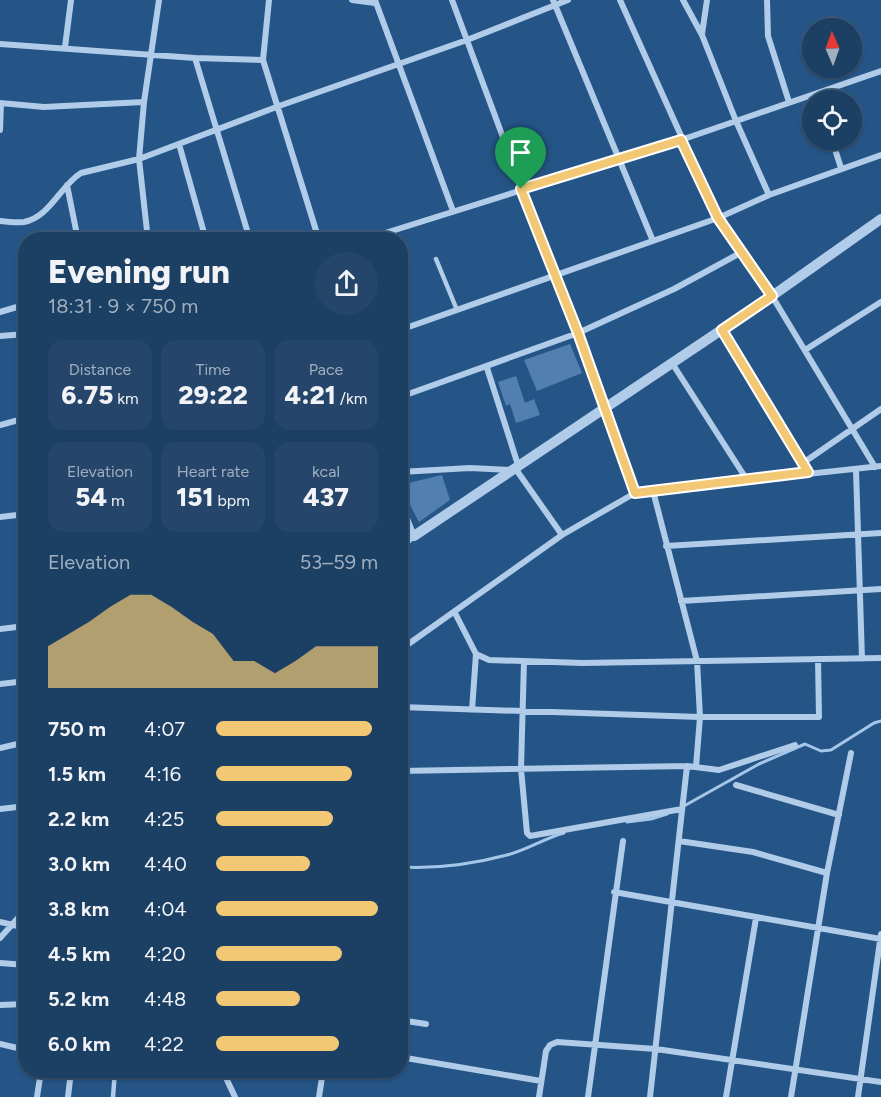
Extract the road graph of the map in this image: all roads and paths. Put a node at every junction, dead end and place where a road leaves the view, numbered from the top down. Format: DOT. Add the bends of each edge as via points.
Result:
graph roads {
  1 [pos="71,0"];
  2 [pos="159,0"];
  3 [pos="269,0"];
  4 [pos="352,0"];
  5 [pos="452,0"];
  6 [pos="568,0"];
  7 [pos="620,0"];
  8 [pos="683,0"];
  9 [pos="707,0"];
  10 [pos="767,0"];
  11 [pos="375,2"];
  12 [pos="555,3"];
  13 [pos="702,35"];
  14 [pos="467,40"];
  15 [pos="0,44"];
  16 [pos="65,47"];
  17 [pos="151,54"];
  18 [pos="195,58"];
  19 [pos="263,60"];
  20 [pos="400,63"];
  21 [pos="881,71"];
  22 [pos="826,90"];
  23 [pos="802,98"];
  24 [pos="144,102"];
  25 [pos="789,102"];
  26 [pos="0,103"];
  27 [pos="279,106"];
  28 [pos="736,122"];
  29 [pos="0,130"];
  30 [pos="216,130"];
  31 [pos="681,140"];
  32 [pos="179,144"];
  33 [pos="835,150"];
  34 [pos="881,155"];
  35 [pos="139,159"];
  36 [pos="621,159"];
  37 [pos="841,168"];
  38 [pos="67,185"];
  39 [pos="521,189"];
  40 [pos="769,195"];
  41 [pos="453,211"];
  42 [pos="718,218"];
  43 [pos="881,219"];
  44 [pos="0,221"];
  45 [pos="76,232"];
  46 [pos="147,232"];
  47 [pos="202,232"];
  48 [pos="248,232"];
  49 [pos="317,232"];
  50 [pos="388,232"];
  51 [pos="653,241"];
  52 [pos="742,252"];
  53 [pos="436,259"];
  54 [pos="555,274"];
  55 [pos="772,296"];
  56 [pos="881,302"];
  57 [pos="18,306"];
  58 [pos="457,310"];
  59 [pos="0,312"];
  60 [pos="408,327"];
  61 [pos="722,330"];
  62 [pos="578,333"];
  63 [pos="18,335"];
  64 [pos="0,336"];
  65 [pos="805,350"];
  66 [pos="672,363"];
  67 [pos="487,368"];
  68 [pos="408,394"];
  69 [pos="603,408"];
  70 [pos="881,409"];
  71 [pos="18,420"];
  72 [pos="0,425"];
  73 [pos="854,428"];
  74 [pos="803,463"];
  75 [pos="878,466"];
  76 [pos="514,467"];
  77 [pos="856,470"];
  78 [pos="408,472"];
  79 [pos="808,472"];
  80 [pos="747,480"];
  81 [pos="653,491"];
  82 [pos="635,493"];
  83 [pos="18,515"];
  84 [pos="0,517"];
  85 [pos="408,521"];
  86 [pos="881,533"];
  87 [pos="859,534"];
  88 [pos="562,535"];
  89 [pos="414,536"];
  90 [pos="408,541"];
  91 [pos="666,546"];
  92 [pos="860,589"];
  93 [pos="881,589"];
  94 [pos="681,601"];
  95 [pos="455,613"];
  96 [pos="18,628"];
  97 [pos="0,629"];
  98 [pos="408,645"];
  99 [pos="476,654"];
  100 [pos="881,658"];
  101 [pos="818,659"];
  102 [pos="862,659"];
  103 [pos="524,661"];
  104 [pos="697,661"];
  105 [pos="18,682"];
  106 [pos="0,684"];
  107 [pos="408,707"];
  108 [pos="472,710"];
  109 [pos="522,712"];
  110 [pos="700,717"];
  111 [pos="18,744"];
  112 [pos="795,745"];
  113 [pos="0,748"];
  114 [pos="851,753"];
  115 [pos="687,766"];
  116 [pos="696,767"];
  117 [pos="521,769"];
  118 [pos="408,771"];
  119 [pos="736,785"];
  120 [pos="18,807"];
  121 [pos="0,809"];
  122 [pos="682,809"];
  123 [pos="839,815"];
  124 [pos="623,841"];
  125 [pos="679,841"];
  126 [pos="827,873"];
  127 [pos="614,892"];
  128 [pos="673,903"];
  129 [pos="18,918"];
  130 [pos="756,918"];
  131 [pos="0,922"];
  132 [pos="11,926"];
  133 [pos="18,927"];
  134 [pos="818,929"];
  135 [pos="881,937"];
  136 [pos="0,938"];
  137 [pos="0,963"];
  138 [pos="18,964"];
  139 [pos="18,1004"];
  140 [pos="0,1005"];
  141 [pos="408,1021"];
  142 [pos="426,1024"];
  143 [pos="595,1043"];
  144 [pos="0,1044"];
  145 [pos="18,1048"];
  146 [pos="656,1048"];
  147 [pos="408,1059"];
  148 [pos="732,1060"];
  149 [pos="795,1070"];
  150 [pos="40,1078"];
  151 [pos="70,1078"];
  152 [pos="114,1078"];
  153 [pos="226,1078"];
  154 [pos="322,1078"];
  155 [pos="859,1079"];
  156 [pos="541,1081"];
  157 [pos="881,1082"];
  158 [pos="37,1097"];
  159 [pos="68,1097"];
  160 [pos="112,1097"];
  161 [pos="235,1097"];
  162 [pos="319,1097"];
  163 [pos="539,1097"];
  164 [pos="588,1097"];
  165 [pos="650,1097"];
  166 [pos="726,1097"];
  167 [pos="791,1097"];
  168 [pos="858,1097"];
  1 -- 16 [label="street"];
  2 -- 17 [label="street"];
  3 -- 19 [label="street"];
  4 -- 11 [label="street"];
  5 -- 14 [label="street"];
  6 -- 12 [label="street"];
  7 -- 31 [label="street"];
  8 -- 13 [label="street"];
  9 -- 13 [label="street"];
  10 -- 25 [label="street" via="768,36"];
  11 -- 20 [label="street"];
  12 -- 14 [label="street"];
  12 -- 36 [label="street"];
  13 -- 28 [label="street"];
  14 -- 20 [label="street"];
  14 -- 39 [label="street"];
  15 -- 16 [label="street"];
  16 -- 17 [label="street"];
  17 -- 18 [label="street"];
  17 -- 24 [label="street"];
  18 -- 19 [label="street"];
  18 -- 30 [label="street"];
  19 -- 27 [label="street"];
  20 -- 27 [label="street"];
  20 -- 41 [label="street"];
  21 -- 22 [label="street"];
  23 -- 25 [label="street"];
  24 -- 26 [label="street" via="44,107"];
  24 -- 35 [label="street"];
  25 -- 28 [label="street"];
  26 -- 29 [label="street"];
  27 -- 30 [label="street"];
  27 -- 49 [label="street"];
  28 -- 31 [label="street"];
  28 -- 40 [label="street"];
  30 -- 32 [label="street"];
  30 -- 48 [label="street"];
  31 -- 36 [label="street"];
  31 -- 42 [label="street"];
  32 -- 35 [label="street"];
  32 -- 47 [label="street"];
  33 -- 37 [label="street"];
  34 -- 37 [label="street"];
  35 -- 38 [label="street" via="81,173"];
  35 -- 46 [label="street"];
  36 -- 39 [label="street"];
  36 -- 51 [label="street"];
  37 -- 40 [label="street"];
  38 -- 44 [label="street" via="30,220"];
  38 -- 45 [label="street"];
  39 -- 41 [label="street"];
  39 -- 54 [label="street"];
  40 -- 42 [label="street"];
  41 -- 50 [label="street"];
  42 -- 51 [label="street"];
  42 -- 52 [label="street"];
  43 -- 55 [label="street"];
  51 -- 54 [label="street"];
  52 -- 55 [label="street"];
  52 -- 62 [label="street" via="674,289"];
  53 -- 58 [label="lane"];
  54 -- 58 [label="street"];
  54 -- 62 [label="street"];
  55 -- 61 [label="street"];
  55 -- 65 [label="street"];
  56 -- 65 [label="street"];
  57 -- 59 [label="street"];
  58 -- 60 [label="street"];
  61 -- 66 [label="street"];
  61 -- 74 [label="street"];
  62 -- 67 [label="street"];
  62 -- 69 [label="street"];
  63 -- 64 [label="street"];
  65 -- 73 [label="street"];
  66 -- 69 [label="street"];
  66 -- 80 [label="street"];
  67 -- 68 [label="street"];
  67 -- 76 [label="street"];
  69 -- 76 [label="street"];
  69 -- 82 [label="street"];
  70 -- 73 [label="street"];
  71 -- 72 [label="street"];
  73 -- 74 [label="street"];
  73 -- 75 [label="street"];
  74 -- 79 [label="street"];
  75 -- 77 [label="street"];
  76 -- 78 [label="street"];
  76 -- 88 [label="street"];
  76 -- 89 [label="street"];
  77 -- 79 [label="street"];
  77 -- 87 [label="street"];
  79 -- 80 [label="street"];
  80 -- 81 [label="street"];
  81 -- 82 [label="street"];
  81 -- 91 [label="street"];
  82 -- 88 [label="street"];
  83 -- 84 [label="street"];
  85 -- 89 [label="street"];
  86 -- 87 [label="street"];
  87 -- 91 [label="street"];
  87 -- 92 [label="street"];
  88 -- 95 [label="street"];
  89 -- 90 [label="street"];
  91 -- 94 [label="street"];
  92 -- 93 [label="street"];
  92 -- 94 [label="street"];
  92 -- 102 [label="street"];
  94 -- 104 [label="street"];
  95 -- 98 [label="street"];
  95 -- 99 [label="street"];
  96 -- 97 [label="street"];
  99 -- 103 [label="street" via="489,660"];
  99 -- 108 [label="street"];
  100 -- 102 [label="street"];
  101 -- 102 [label="street"];
  101 -- 104 [label="street"];
  101 -- 110 [label="street" via="819,717"];
  103 -- 104 [label="street"];
  103 -- 109 [label="street"];
  104 -- 110 [label="street"];
  105 -- 106 [label="street"];
  107 -- 108 [label="street"];
  108 -- 109 [label="street"];
  109 -- 110 [label="street"];
  109 -- 117 [label="street"];
  110 -- 116 [label="street"];
  111 -- 113 [label="street"];
  112 -- 116 [label="street" via="719,770"];
  114 -- 123 [label="street"];
  115 -- 116 [label="street"];
  115 -- 117 [label="street"];
  115 -- 122 [label="street"];
  117 -- 118 [label="street"];
  117 -- 122 [label="street" via="530,836"];
  119 -- 123 [label="street"];
  120 -- 121 [label="street"];
  122 -- 125 [label="street"];
  123 -- 126 [label="street"];
  124 -- 127 [label="street"];
  125 -- 126 [label="street" via="753,852"];
  125 -- 128 [label="street"];
  126 -- 134 [label="street"];
  127 -- 128 [label="street"];
  127 -- 143 [label="street"];
  128 -- 130 [label="street"];
  128 -- 146 [label="street"];
  129 -- 132 [label="street"];
  130 -- 134 [label="street"];
  130 -- 148 [label="street"];
  131 -- 132 [label="street"];
  132 -- 133 [label="street"];
  132 -- 136 [label="street"];
  134 -- 135 [label="street"];
  134 -- 149 [label="street"];
  135 -- 155 [label="street"];
  137 -- 138 [label="street"];
  139 -- 140 [label="street"];
  141 -- 142 [label="street"];
  143 -- 146 [label="street"];
  143 -- 156 [label="street" via="550,1045"];
  143 -- 164 [label="street"];
  144 -- 145 [label="street"];
  146 -- 148 [label="street"];
  146 -- 165 [label="street"];
  147 -- 156 [label="street"];
  148 -- 149 [label="street"];
  148 -- 166 [label="street"];
  149 -- 155 [label="street"];
  149 -- 167 [label="street"];
  150 -- 158 [label="street"];
  151 -- 159 [label="street"];
  152 -- 160 [label="lane"];
  153 -- 161 [label="street"];
  154 -- 162 [label="street"];
  155 -- 157 [label="street"];
  155 -- 168 [label="street"];
  156 -- 163 [label="street"];
}
